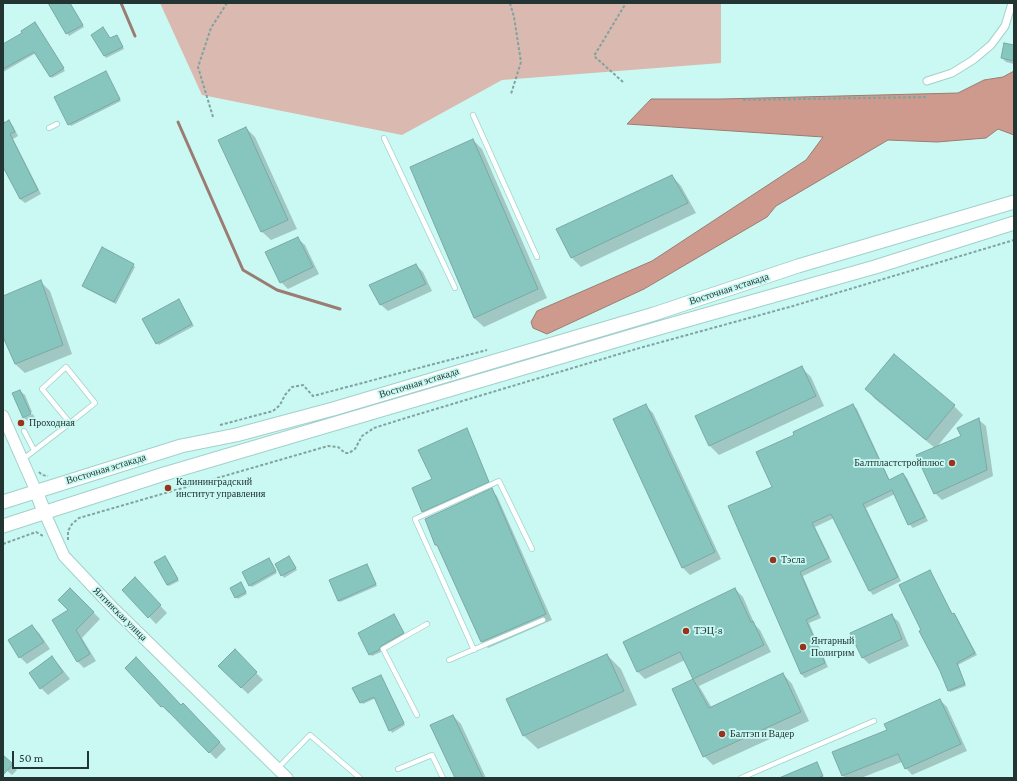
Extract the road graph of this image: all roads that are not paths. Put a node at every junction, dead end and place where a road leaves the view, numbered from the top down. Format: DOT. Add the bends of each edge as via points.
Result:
graph roads {
  1 [pos="1012,3"];
  2 [pos="927,81"];
  3 [pos="473,115"];
  4 [pos="57,124"];
  5 [pos="49,128"];
  6 [pos="384,138"];
  7 [pos="1014,202"];
  8 [pos="1014,223"];
  9 [pos="537,257"];
  10 [pos="454,288"];
  11 [pos="3,416"];
  12 [pos="70,423"];
  13 [pos="24,431"];
  14 [pos="34,450"];
  15 [pos="22,460"];
  16 [pos="36,491"];
  17 [pos="3,502"];
  18 [pos="45,514"];
  19 [pos="3,526"];
  20 [pos="532,548"];
  21 [pos="543,620"];
  22 [pos="428,624"];
  23 [pos="474,650"];
  24 [pos="449,660"];
  25 [pos="417,715"];
  26 [pos="874,721"];
  27 [pos="277,769"];
  28 [pos="398,769"];
  29 [pos="287,778"];
  30 [pos="360,778"];
  31 [pos="443,778"];
  32 [pos="741,778"];
  1 -- 2 [label="street" via="1005,26 991,45 952,73"];
  3 -- 9 [label="lane"];
  4 -- 5 [label="lane"];
  6 -- 10 [label="lane"];
  7 -- 16 [label="main road, Восточная эстакада" via="798,266 647,316 333,409 236,435 181,446"];
  8 -- 18 [label="main road, Восточная эстакада" via="805,288 659,328 164,474 74,502"];
  11 -- 15 [label="street, Ялтинская улица"];
  12 -- 12 [label="lane" via="95,403 66,367 42,389"];
  12 -- 14 [label="lane"];
  13 -- 14 [label="lane"];
  14 -- 15 [label="lane"];
  15 -- 16 [label="street, Ялтинская улица"];
  16 -- 17 [label="main road, Восточная эстакада"];
  16 -- 18 [label="main road, Ялтинская улица"];
  18 -- 19 [label="main road, Восточная эстакада"];
  18 -- 27 [label="street, Ялтинская улица" via="64,556 114,609"];
  20 -- 23 [label="lane" via="499,481 415,519"];
  21 -- 23 [label="lane"];
  22 -- 25 [label="lane" via="384,649"];
  23 -- 24 [label="lane"];
  26 -- 32 [label="lane"];
  27 -- 29 [label="street, Ялтинская улица"];
  27 -- 30 [label="lane" via="310,735"];
  28 -- 31 [label="lane" via="432,755"];
}
